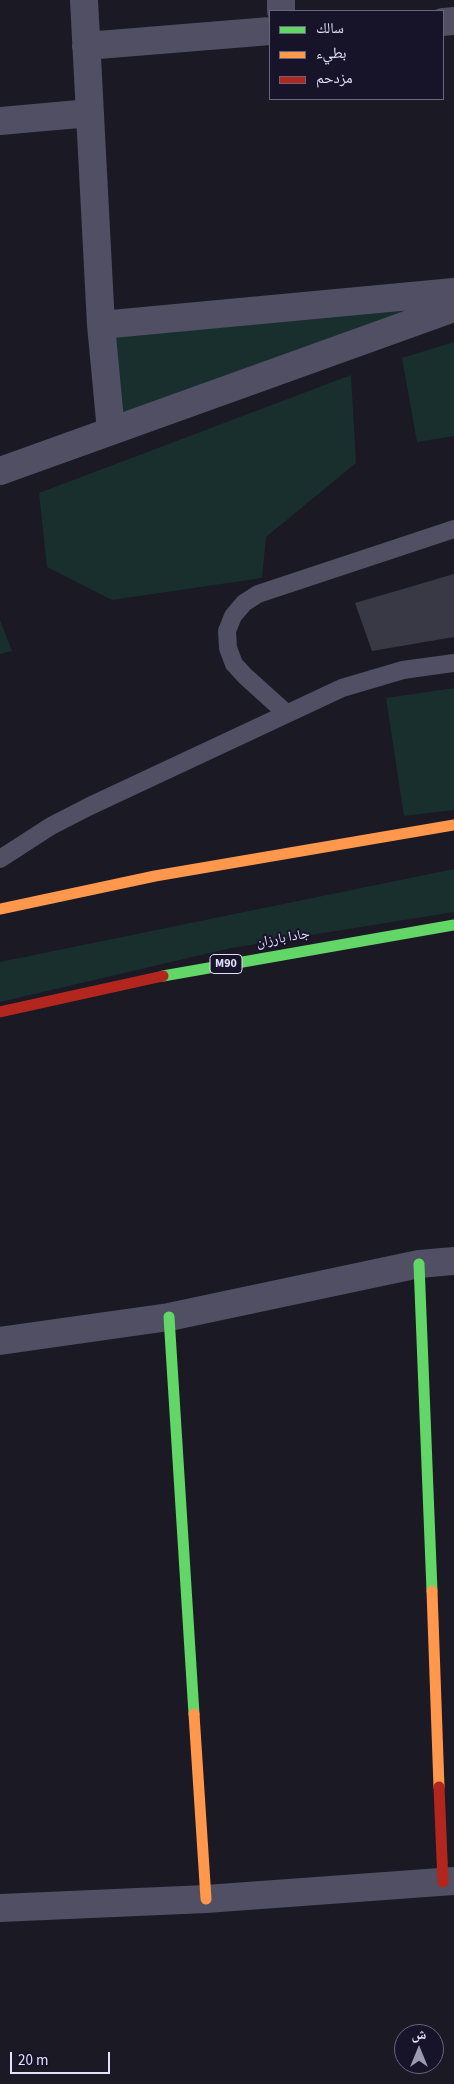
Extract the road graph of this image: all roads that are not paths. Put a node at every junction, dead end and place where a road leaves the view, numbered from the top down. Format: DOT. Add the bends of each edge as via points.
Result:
graph roads {
  1 [pos="84,0"];
  2 [pos="269,31"];
  3 [pos="86,46"];
  4 [pos="90,113"];
  5 [pos="0,121"];
  6 [pos="454,292"];
  7 [pos="454,308"];
  8 [pos="101,326"];
  9 [pos="111,431"];
  10 [pos="0,471"];
  11 [pos="454,529"];
  12 [pos="454,663"];
  13 [pos="286,713"];
  14 [pos="454,825"];
  15 [pos="0,858"];
  16 [pos="0,909"];
  17 [pos="454,925"];
  18 [pos="0,1012"];
  19 [pos="454,1261"];
  20 [pos="419,1264"];
  21 [pos="169,1317"];
  22 [pos="0,1341"];
  23 [pos="449,1882"];
  24 [pos="206,1898"];
  25 [pos="0,1908"];
  1 -- 3 [label="street"];
  2 -- 3 [label="street"];
  3 -- 4 [label="street"];
  4 -- 5 [label="street"];
  4 -- 8 [label="street"];
  6 -- 8 [label="street"];
  7 -- 9 [label="street"];
  8 -- 9 [label="street"];
  9 -- 10 [label="street"];
  11 -- 13 [label="lane" via="258,594 244,603 233,616 228,631 228,648 234,664"];
  12 -- 13 [label="lane" via="372,678"];
  13 -- 15 [label="lane" via="51,826"];
  14 -- 16 [label="main road" via="165,875"];
  17 -- 18 [label="main road, جادا بارزان / M90" via="195,969"];
  19 -- 20 [label="street"];
  20 -- 21 [label="street"];
  20 -- 23 [label="main road"];
  21 -- 22 [label="street"];
  21 -- 24 [label="main road"];
  23 -- 24 [label="street"];
  24 -- 25 [label="street"];
}
